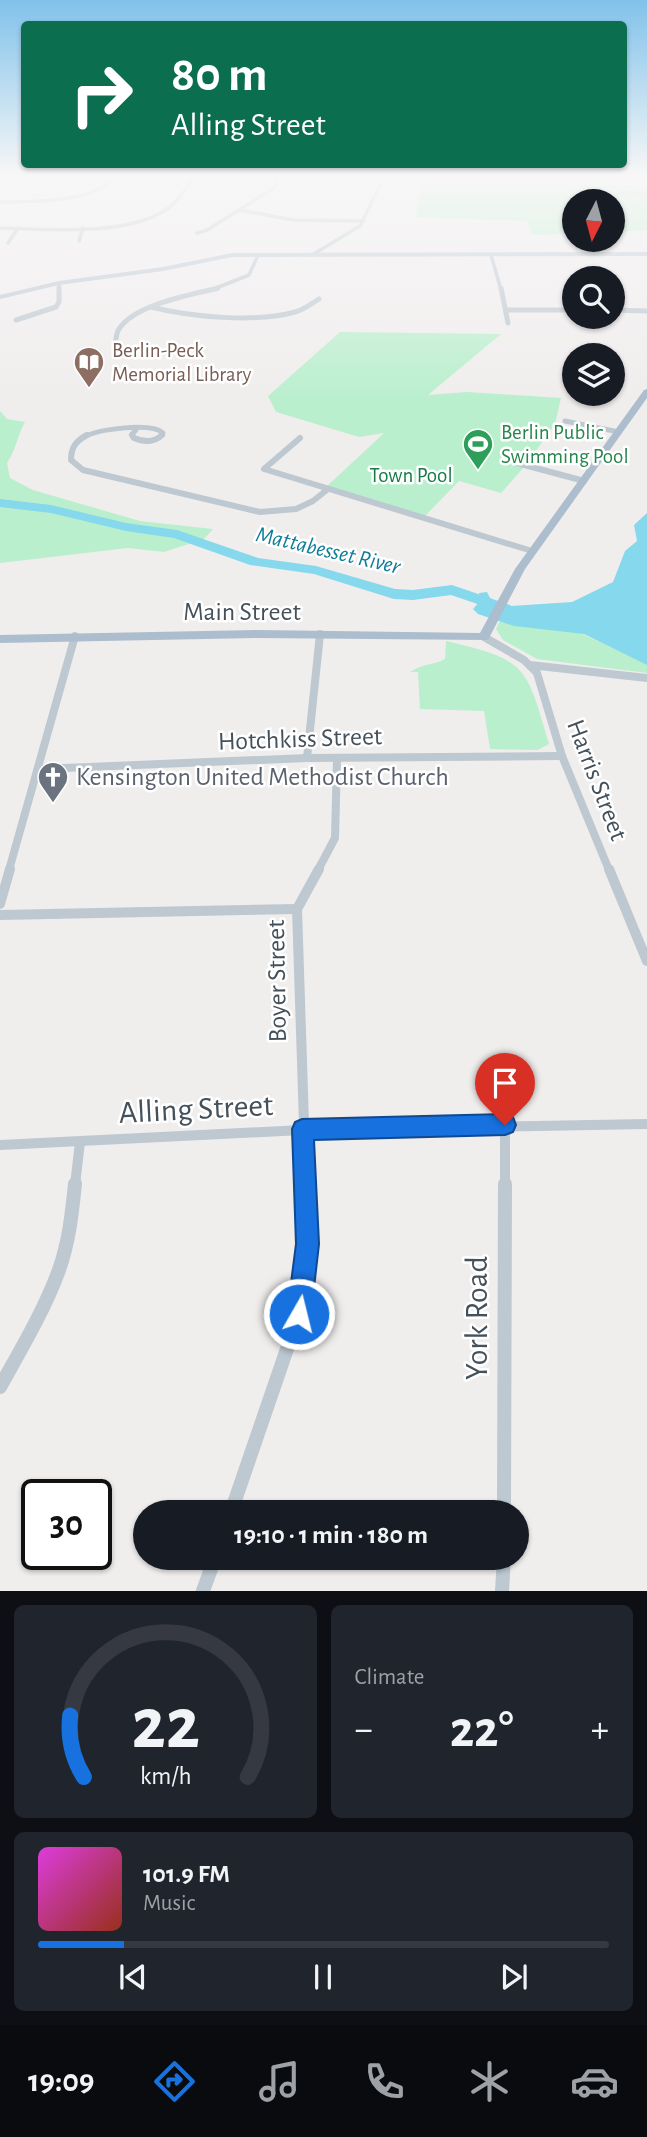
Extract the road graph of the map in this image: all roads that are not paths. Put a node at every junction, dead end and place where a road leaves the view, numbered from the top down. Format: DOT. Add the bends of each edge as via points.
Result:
graph roads {
  1 [pos="322,249"];
  2 [pos="647,254"];
  3 [pos="257,255"];
  4 [pos="312,255"];
  5 [pos="491,255"];
  6 [pos="59,283"];
  7 [pos="0,297"];
  8 [pos="319,299"];
  9 [pos="151,307"];
  10 [pos="507,310"];
  11 [pos="562,310"];
  12 [pos="625,310"];
  13 [pos="647,311"];
  14 [pos="16,320"];
  15 [pos="508,323"];
  16 [pos="115,345"];
  17 [pos="647,391"];
  18 [pos="565,421"];
  19 [pos="136,430"];
  20 [pos="619,432"];
  21 [pos="300,438"];
  22 [pos="517,463"];
  23 [pos="584,481"];
  24 [pos="328,489"];
  25 [pos="532,551"];
  26 [pos="320,634"];
  27 [pos="75,636"];
  28 [pos="484,637"];
  29 [pos="0,639"];
  30 [pos="530,665"];
  31 [pos="647,678"];
  32 [pos="562,755"];
  33 [pos="307,758"];
  34 [pos="337,758"];
  35 [pos="40,769"];
  36 [pos="0,904"];
  37 [pos="297,909"];
  38 [pos="0,915"];
  39 [pos="647,961"];
  40 [pos="647,1124"];
  41 [pos="505,1125"];
  42 [pos="302,1129"];
  43 [pos="80,1142"];
  44 [pos="0,1145"];
  45 [pos="0,1387"];
  46 [pos="235,1500"];
  47 [pos="504,1500"];
  48 [pos="211,1570"];
  49 [pos="503,1570"];
  50 [pos="203,1591"];
  51 [pos="502,1591"];
  1 -- 4 [label="street"];
  2 -- 5 [label="street"];
  3 -- 4 [label="street"];
  3 -- 6 [label="street" via="218,256 163,269"];
  3 -- 9 [label="street" via="252,270 242,279"];
  4 -- 5 [label="street"];
  5 -- 10 [label="street"];
  6 -- 7 [label="street"];
  6 -- 14 [label="street" via="56,307"];
  8 -- 9 [label="street" via="301,310 272,314 177,314"];
  9 -- 16 [label="street" via="125,324"];
  10 -- 11 [label="street"];
  10 -- 15 [label="street"];
  12 -- 13 [label="street"];
  17 -- 20 [label="main road"];
  18 -- 20 [label="street"];
  19 -- 19 [label="street" via="153,427 163,433 145,442 134,438"];
  19 -- 24 [label="street" via="111,428 86,436 73,446 71,460 91,472 260,512 296,509"];
  20 -- 23 [label="main road"];
  21 -- 24 [label="street" via="264,469"];
  22 -- 23 [label="street"];
  23 -- 25 [label="main road"];
  24 -- 25 [label="street"];
  25 -- 28 [label="main road"];
  26 -- 27 [label="main road, Main Street"];
  26 -- 28 [label="main road, Main Street"];
  26 -- 33 [label="street"];
  27 -- 29 [label="main road, Main Street"];
  27 -- 35 [label="street"];
  28 -- 30 [label="street"];
  30 -- 31 [label="street"];
  30 -- 32 [label="street, Harris Street" via="543,688"];
  32 -- 34 [label="street, Hotchkiss Street"];
  32 -- 39 [label="street, Harris Street"];
  33 -- 34 [label="street, Hotchkiss Street"];
  33 -- 35 [label="street, Hotchkiss Street"];
  34 -- 37 [label="street, Boyer Street" via="335,838"];
  35 -- 36 [label="street"];
  37 -- 38 [label="street"];
  37 -- 42 [label="street, Boyer Street"];
  40 -- 41 [label="street, Alling Street"];
  41 -- 42 [label="street, Alling Street"];
  41 -- 47 [label="street, York Road"];
  42 -- 43 [label="street, Alling Street"];
  42 -- 46 [label="street, Boyer Street" via="308,1244 299,1314"];
  43 -- 44 [label="street, Alling Street"];
  43 -- 45 [label="street" via="64,1252 46,1299"];
  48 -- 50 [label="street"];
  49 -- 51 [label="street"];
}
